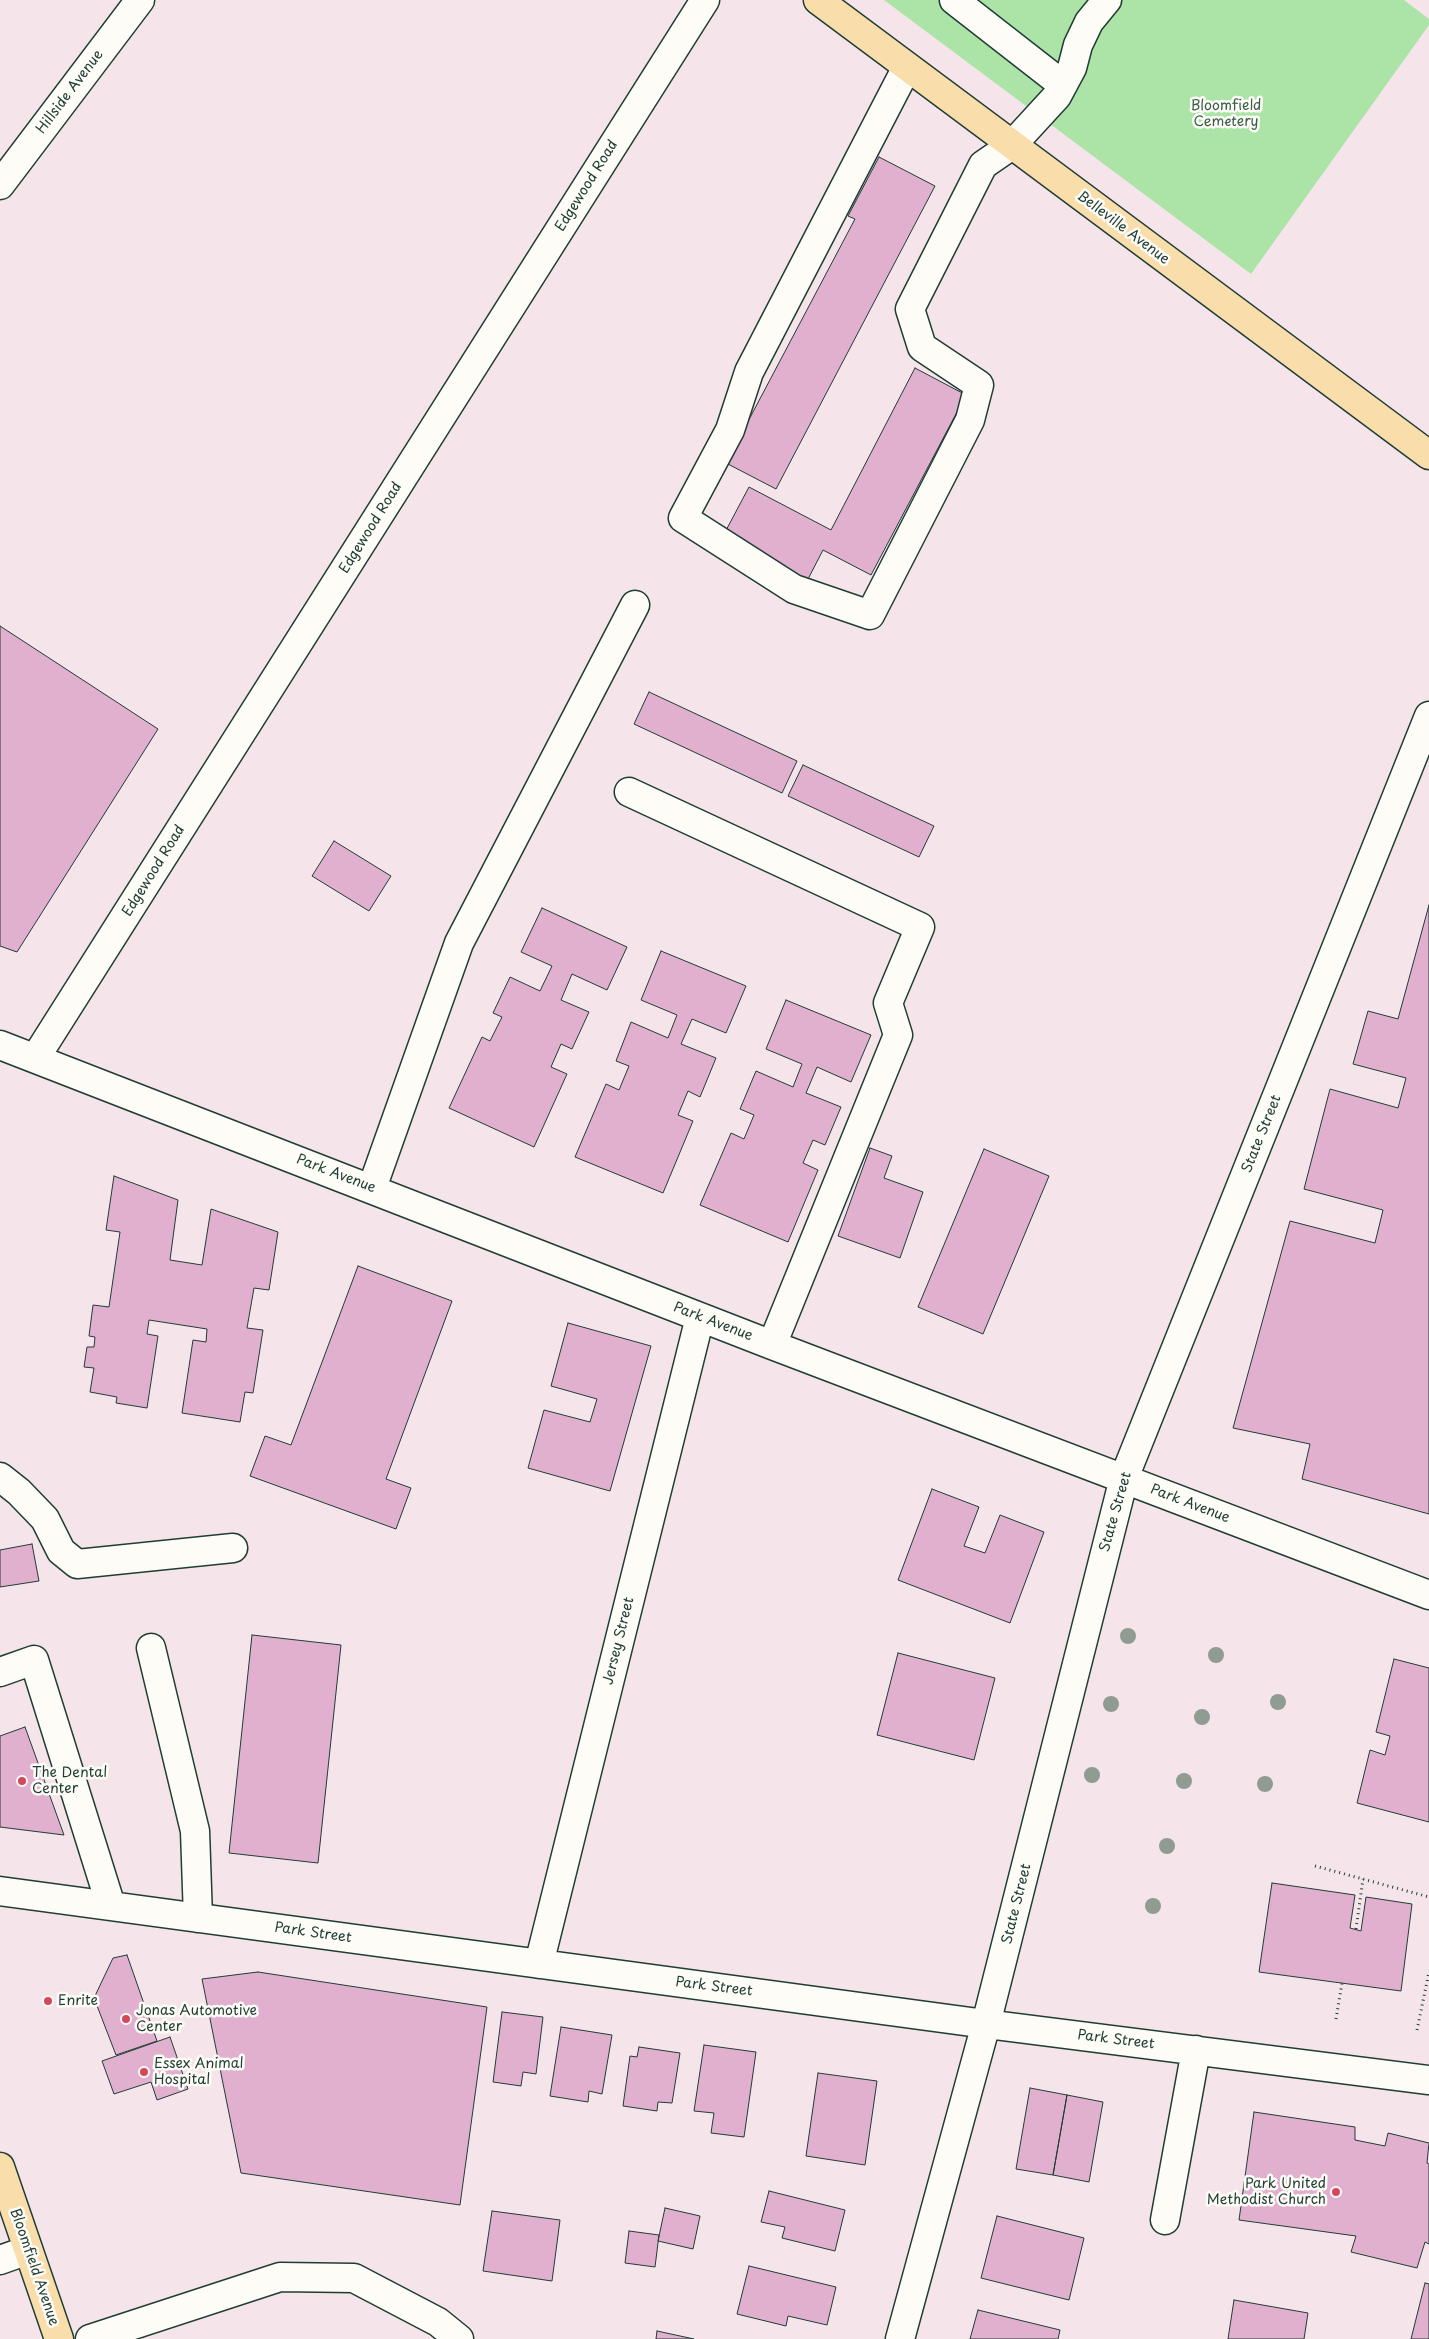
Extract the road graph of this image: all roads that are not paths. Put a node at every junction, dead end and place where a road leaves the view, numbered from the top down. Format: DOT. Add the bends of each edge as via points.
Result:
graph roads {
  1 [pos="140,0"];
  2 [pos="705,0"];
  3 [pos="818,0"];
  4 [pos="954,0"];
  5 [pos="1107,0"];
  6 [pos="907,67"];
  7 [pos="1063,85"];
  8 [pos="1012,146"];
  9 [pos="0,185"];
  10 [pos="1429,456"];
  11 [pos="635,605"];
  12 [pos="1429,716"];
  13 [pos="629,792"];
  14 [pos="0,1045"];
  15 [pos="36,1057"];
  16 [pos="372,1188"];
  17 [pos="700,1317"];
  18 [pos="772,1345"];
  19 [pos="0,1477"];
  20 [pos="1124,1478"];
  21 [pos="232,1548"];
  22 [pos="1429,1594"];
  23 [pos="151,1648"];
  24 [pos="0,1672"];
  25 [pos="0,1891"];
  26 [pos="111,1906"];
  27 [pos="198,1918"];
  28 [pos="538,1964"];
  29 [pos="986,2024"];
  30 [pos="1196,2050"];
  31 [pos="1429,2080"];
  32 [pos="0,2167"];
  33 [pos="1165,2220"];
  34 [pos="28,2250"];
  35 [pos="0,2260"];
  36 [pos="59,2339"];
  37 [pos="90,2339"];
  38 [pos="459,2339"];
  39 [pos="900,2339"];
  1 -- 9 [label="street, Hillside Avenue"];
  2 -- 15 [label="street, Edgewood Road"];
  3 -- 6 [label="main road, Belleville Avenue"];
  4 -- 7 [label="street"];
  5 -- 7 [label="street" via="1089,22"];
  6 -- 8 [label="main road, Belleville Avenue"];
  6 -- 8 [label="street" via="749,372 730,430 683,518 794,589 870,615 970,420 978,385 922,347 910,309 983,165"];
  7 -- 8 [label="street"];
  8 -- 10 [label="main road, Belleville Avenue"];
  11 -- 16 [label="street" via="459,943"];
  12 -- 20 [label="street, State Street"];
  13 -- 18 [label="street" via="920,927 888,1003 898,1035"];
  14 -- 15 [label="street, Park Avenue"];
  15 -- 16 [label="street, Park Avenue"];
  16 -- 17 [label="street, Park Avenue"];
  17 -- 18 [label="street, Park Avenue"];
  17 -- 28 [label="street, Jersey Street"];
  18 -- 20 [label="street, Park Avenue"];
  19 -- 21 [label="street" via="20,1492 45,1519 61,1551 78,1564"];
  20 -- 22 [label="street, Park Avenue"];
  20 -- 29 [label="street, State Street"];
  23 -- 27 [label="street" via="194,1832"];
  24 -- 26 [label="street" via="34,1660"];
  25 -- 26 [label="street, Park Street"];
  26 -- 27 [label="street, Park Street"];
  27 -- 28 [label="street, Park Street"];
  28 -- 29 [label="street, Park Street"];
  29 -- 30 [label="street, Park Street"];
  29 -- 39 [label="street, State Street"];
  30 -- 31 [label="street, Park Street"];
  30 -- 33 [label="street"];
  32 -- 34 [label="main road, Bloomfield Avenue"];
  34 -- 35 [label="street"];
  34 -- 36 [label="main road, Bloomfield Avenue"];
  37 -- 38 [label="street" via="280,2278 354,2278 438,2322"];
}
